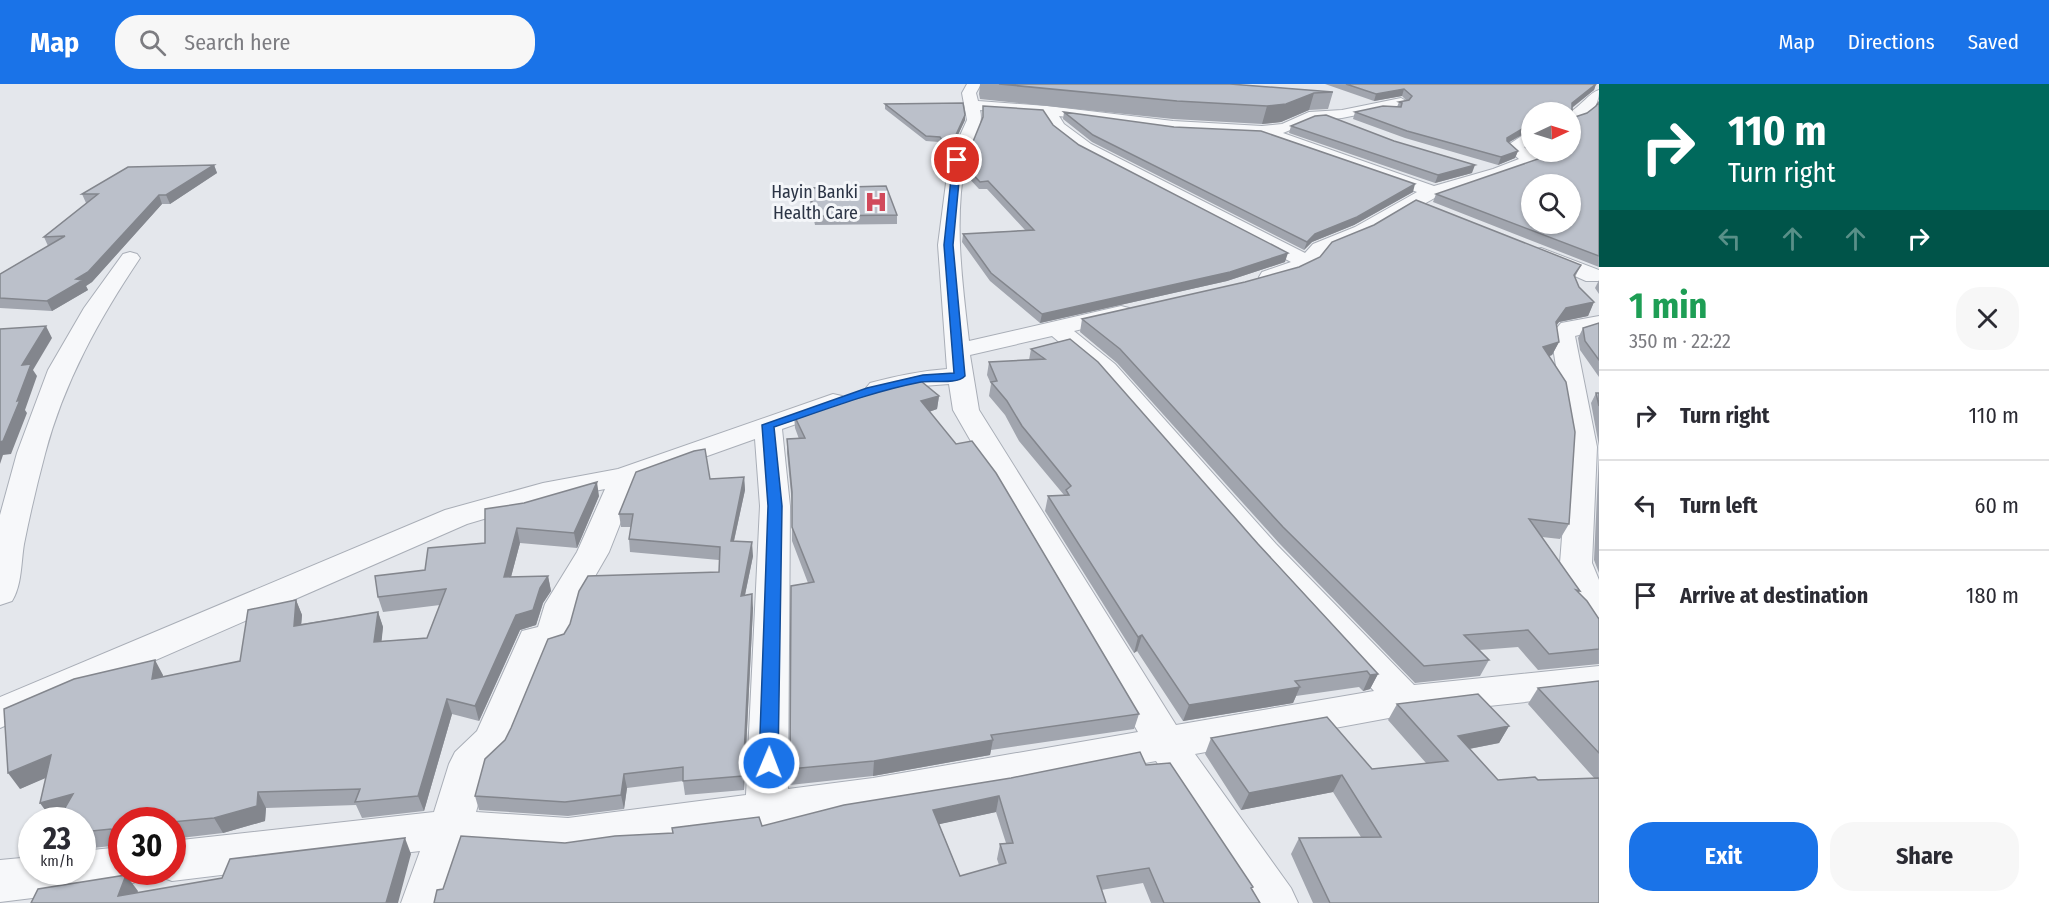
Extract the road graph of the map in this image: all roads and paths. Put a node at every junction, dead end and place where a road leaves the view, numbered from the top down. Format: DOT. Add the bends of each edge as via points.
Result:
graph roads {
  1 [pos="1597,84"];
  2 [pos="973,95"];
  3 [pos="1594,99"];
  4 [pos="1401,102"];
  5 [pos="1047,110"];
  6 [pos="1581,110"];
  7 [pos="1326,116"];
  8 [pos="1357,128"];
  9 [pos="1262,131"];
  10 [pos="1521,142"];
  11 [pos="1521,153"];
  12 [pos="1526,162"];
  13 [pos="1465,163"];
  14 [pos="1499,173"];
  15 [pos="1433,201"];
  16 [pos="1518,245"];
  17 [pos="130,258"];
  18 [pos="1308,263"];
  19 [pos="1254,282"];
  20 [pos="1595,305"];
  21 [pos="1140,309"];
  22 [pos="1056,328"];
  23 [pos="959,364"];
  24 [pos="768,425"];
  25 [pos="625,476"];
  26 [pos="9,511"];
  27 [pos="0,593"];
  28 [pos="1599,606"];
  29 [pos="1599,680"];
  30 [pos="1405,700"];
  31 [pos="0,713"];
  32 [pos="1166,744"];
  33 [pos="767,810"];
  34 [pos="450,829"];
  35 [pos="186,859"];
  36 [pos="18,879"];
  37 [pos="0,881"];
  38 [pos="424,903"];
  39 [pos="1275,903"];
  1 -- 3 [label="street"];
  2 -- 5 [label="street"];
  2 -- 23 [label="street" via="975,120 957,160 948,245"];
  3 -- 6 [label="street"];
  4 -- 7 [label="street"];
  5 -- 9 [label="street" via="1173,126"];
  5 -- 18 [label="street" via="1058,127 1085,147"];
  7 -- 8 [label="street"];
  7 -- 9 [label="street" via="1309,117 1285,129"];
  9 -- 15 [label="street"];
  10 -- 11 [label="street" via="1513,147"];
  12 -- 14 [label="street"];
  13 -- 14 [label="street"];
  14 -- 15 [label="street"];
  15 -- 18 [label="street" via="1410,202 1362,231 1320,248"];
  16 -- 20 [label="street"];
  17 -- 26 [label="street" via="95,308 61,370"];
  18 -- 19 [label="street"];
  20 -- 28 [label="street" via="1563,335 1583,447 1576,563"];
  21 -- 22 [label="street"];
  22 -- 23 [label="street"];
  22 -- 30 [label="street" via="1106,369 1265,551"];
  23 -- 24 [label="street"];
  23 -- 32 [label="street" via="966,410 985,447"];
  24 -- 25 [label="street"];
  24 -- 33 [label="street" via="775,506"];
  25 -- 31 [label="street" via="543,492 456,517"];
  25 -- 34 [label="street" via="593,552 562,604 553,637 535,640 493,741 469,764"];
  26 -- 27 [label="street"];
  29 -- 30 [label="street"];
  30 -- 32 [label="street"];
  32 -- 33 [label="street" via="873,796"];
  32 -- 39 [label="street"];
  33 -- 34 [label="street" via="568,837"];
  34 -- 35 [label="street"];
  34 -- 38 [label="street"];
  36 -- 37 [label="street"];
}
